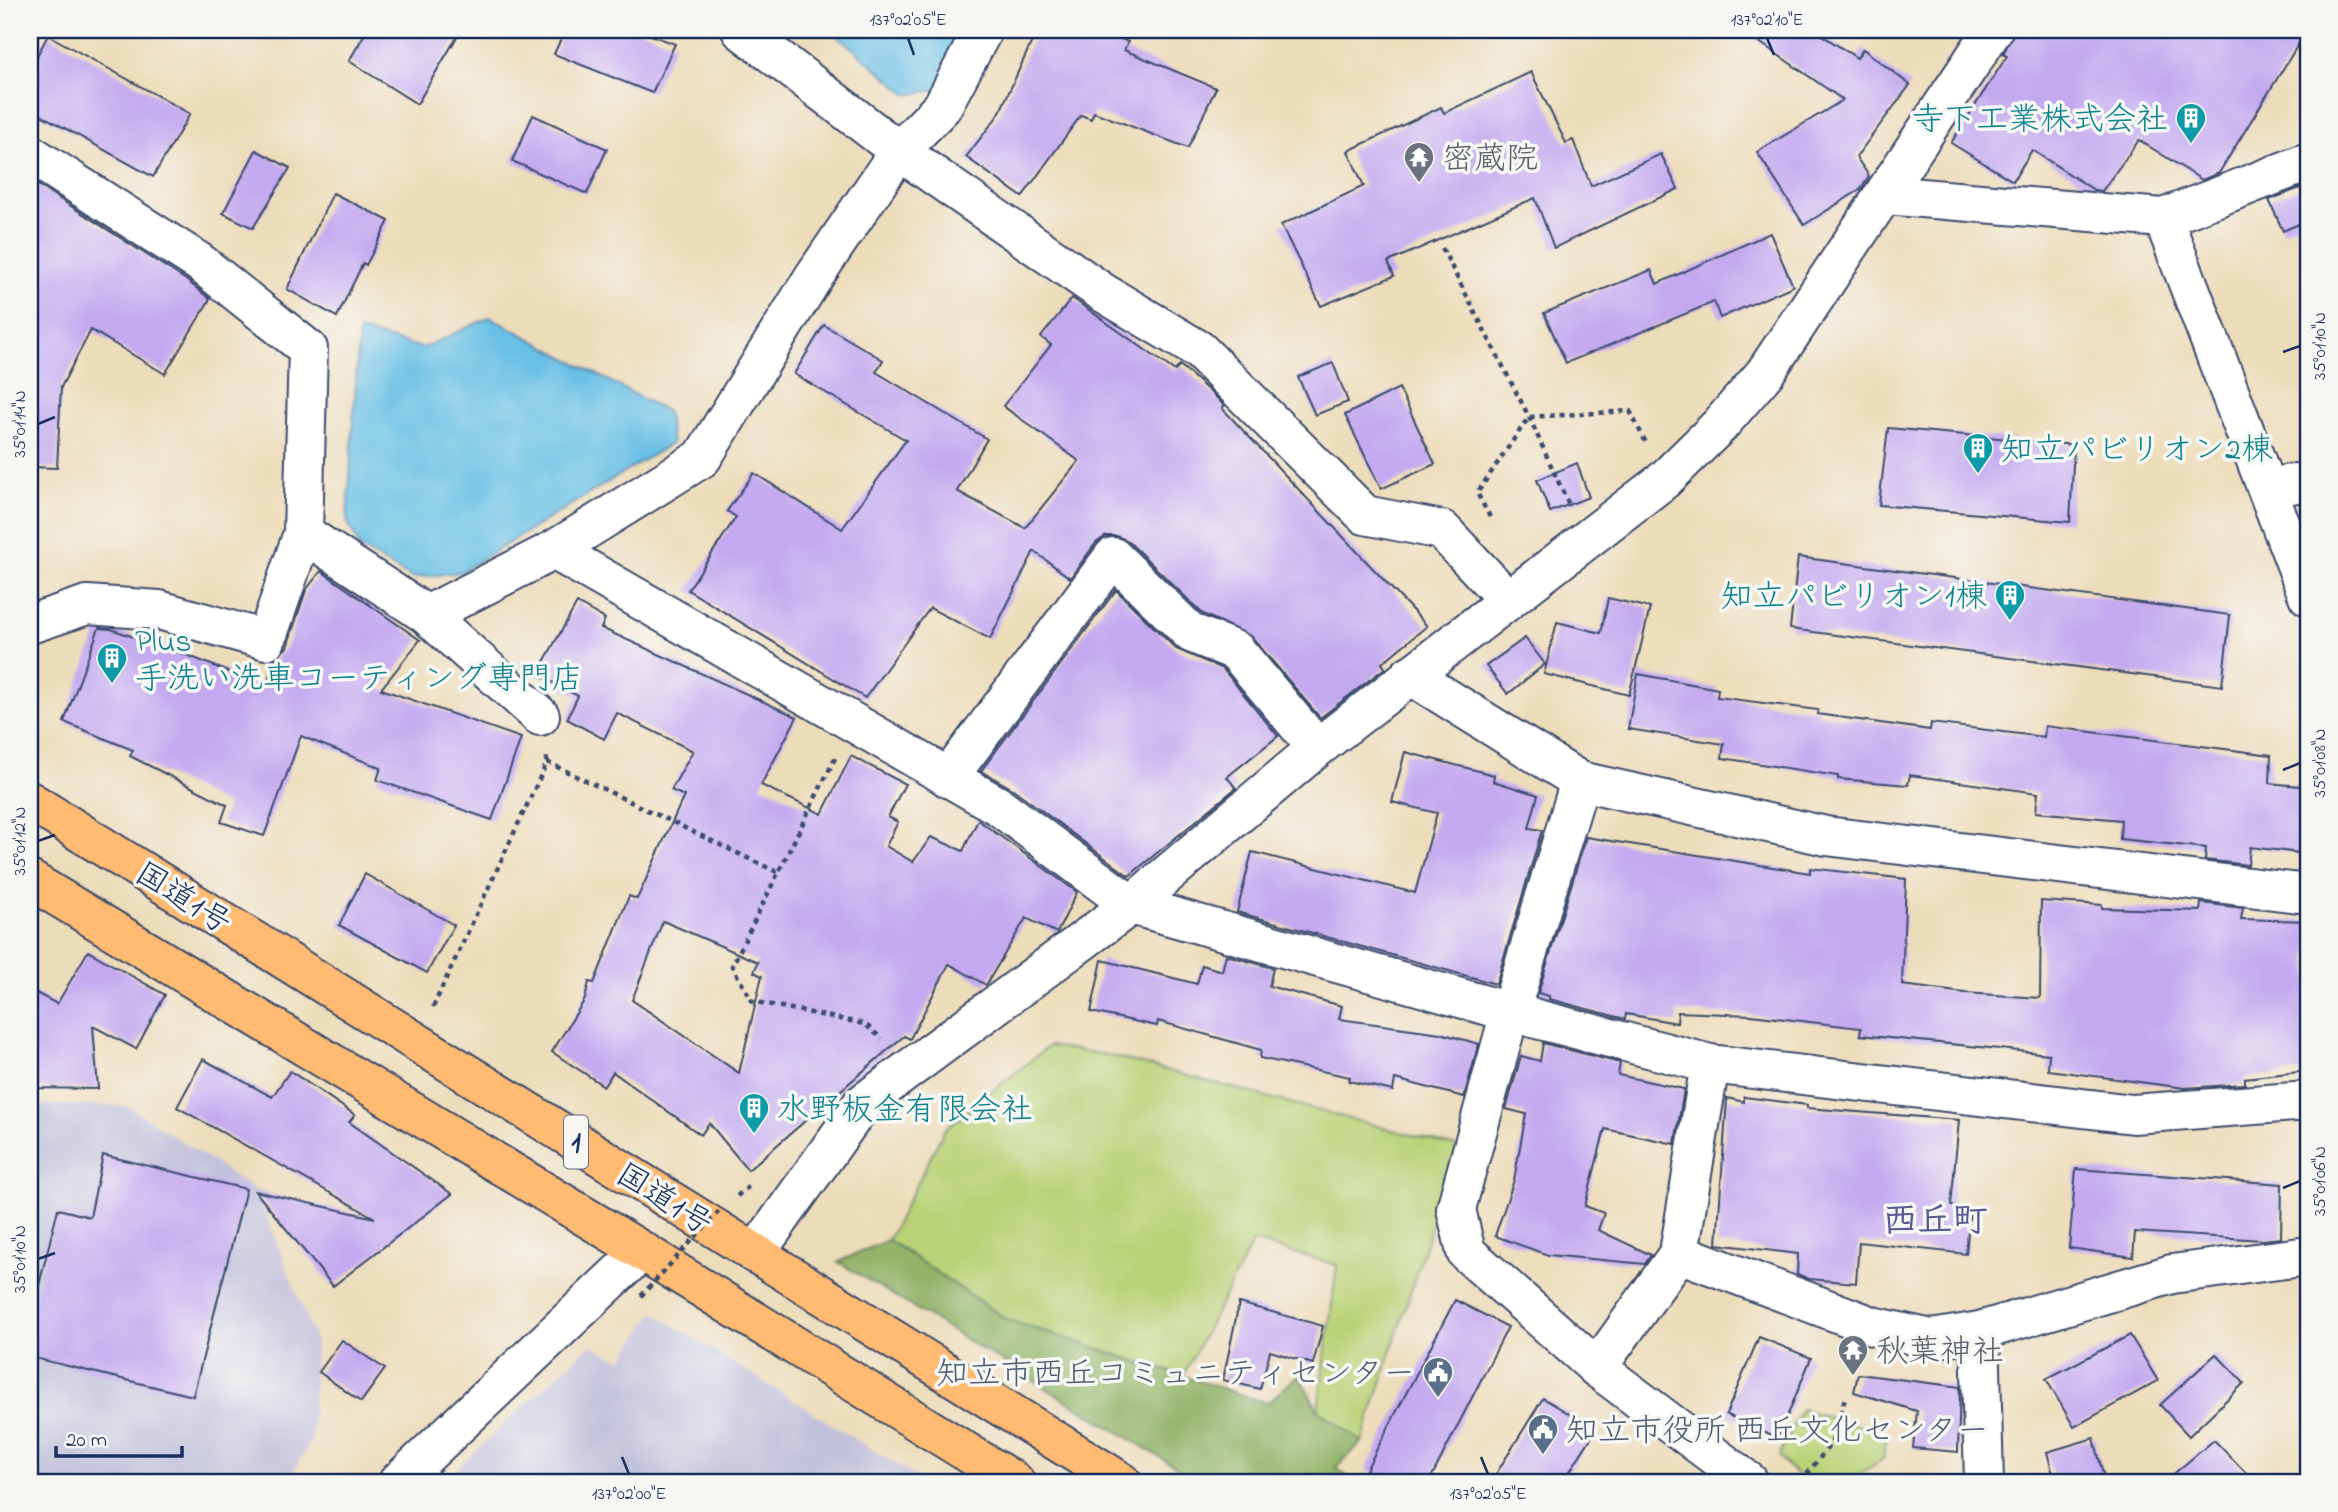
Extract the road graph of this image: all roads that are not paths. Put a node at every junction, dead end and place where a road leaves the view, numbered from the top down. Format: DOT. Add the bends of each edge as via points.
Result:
graph roads {
  1 [pos="741,30"];
  2 [pos="983,30"];
  3 [pos="1993,30"];
  4 [pos="899,151"];
  5 [pos="30,154"];
  6 [pos="2308,162"];
  7 [pos="1885,195"];
  8 [pos="2163,218"];
  9 [pos="2308,481"];
  10 [pos="2268,488"];
  11 [pos="303,533"];
  12 [pos="554,550"];
  13 [pos="2308,596"];
  14 [pos="1508,600"];
  15 [pos="427,615"];
  16 [pos="30,624"];
  17 [pos="1410,675"];
  18 [pos="540,716"];
  19 [pos="1317,748"];
  20 [pos="948,778"];
  21 [pos="1580,781"];
  22 [pos="30,801"];
  23 [pos="30,880"];
  24 [pos="2308,894"];
  25 [pos="1131,905"];
  26 [pos="1510,1013"];
  27 [pos="1710,1064"];
  28 [pos="2308,1101"];
  29 [pos="642,1251"];
  30 [pos="1679,1253"];
  31 [pos="755,1254"];
  32 [pos="2308,1256"];
  33 [pos="1980,1331"];
  34 [pos="1597,1367"];
  35 [pos="398,1482"];
  36 [pos="1015,1482"];
  37 [pos="1122,1482"];
  38 [pos="1749,1482"];
  39 [pos="1984,1482"];
  1 -- 4 [label="street"];
  2 -- 4 [label="street" via="942,107"];
  3 -- 7 [label="street"];
  4 -- 12 [label="street" via="813,278 702,457"];
  4 -- 14 [label="street" via="1102,292 1199,350 1365,515 1442,530"];
  5 -- 11 [label="street" via="199,262 308,349"];
  6 -- 8 [label="street"];
  7 -- 8 [label="street"];
  7 -- 14 [label="street" via="1765,373 1719,426 1664,480"];
  8 -- 10 [label="street"];
  9 -- 10 [label="street"];
  10 -- 13 [label="street"];
  11 -- 15 [label="street"];
  11 -- 16 [label="street" via="266,640 159,610 87,605"];
  12 -- 15 [label="street"];
  12 -- 20 [label="street"];
  14 -- 17 [label="street"];
  15 -- 18 [label="street"];
  17 -- 19 [label="street"];
  17 -- 21 [label="street"];
  19 -- 20 [label="street" via="1236,651 1191,633 1114,557"];
  19 -- 25 [label="street"];
  20 -- 25 [label="street" via="1000,807"];
  21 -- 24 [label="street" via="1826,836"];
  21 -- 26 [label="street"];
  22 -- 31 [label="highway, 国道1号 / 1"];
  23 -- 29 [label="highway, 国道1号 / 1"];
  25 -- 26 [label="street"];
  25 -- 31 [label="street" via="862,1104"];
  26 -- 27 [label="street"];
  26 -- 34 [label="street" via="1456,1209 1466,1252"];
  27 -- 28 [label="street" via="2133,1114"];
  27 -- 30 [label="street"];
  29 -- 35 [label="street"];
  29 -- 36 [label="highway, 国道1号 / 1"];
  30 -- 33 [label="street" via="1872,1326 1932,1339"];
  30 -- 34 [label="street"];
  31 -- 37 [label="highway, 国道1号 / 1"];
  32 -- 33 [label="street" via="2172,1274"];
  33 -- 39 [label="street"];
  34 -- 38 [label="street"];
}
